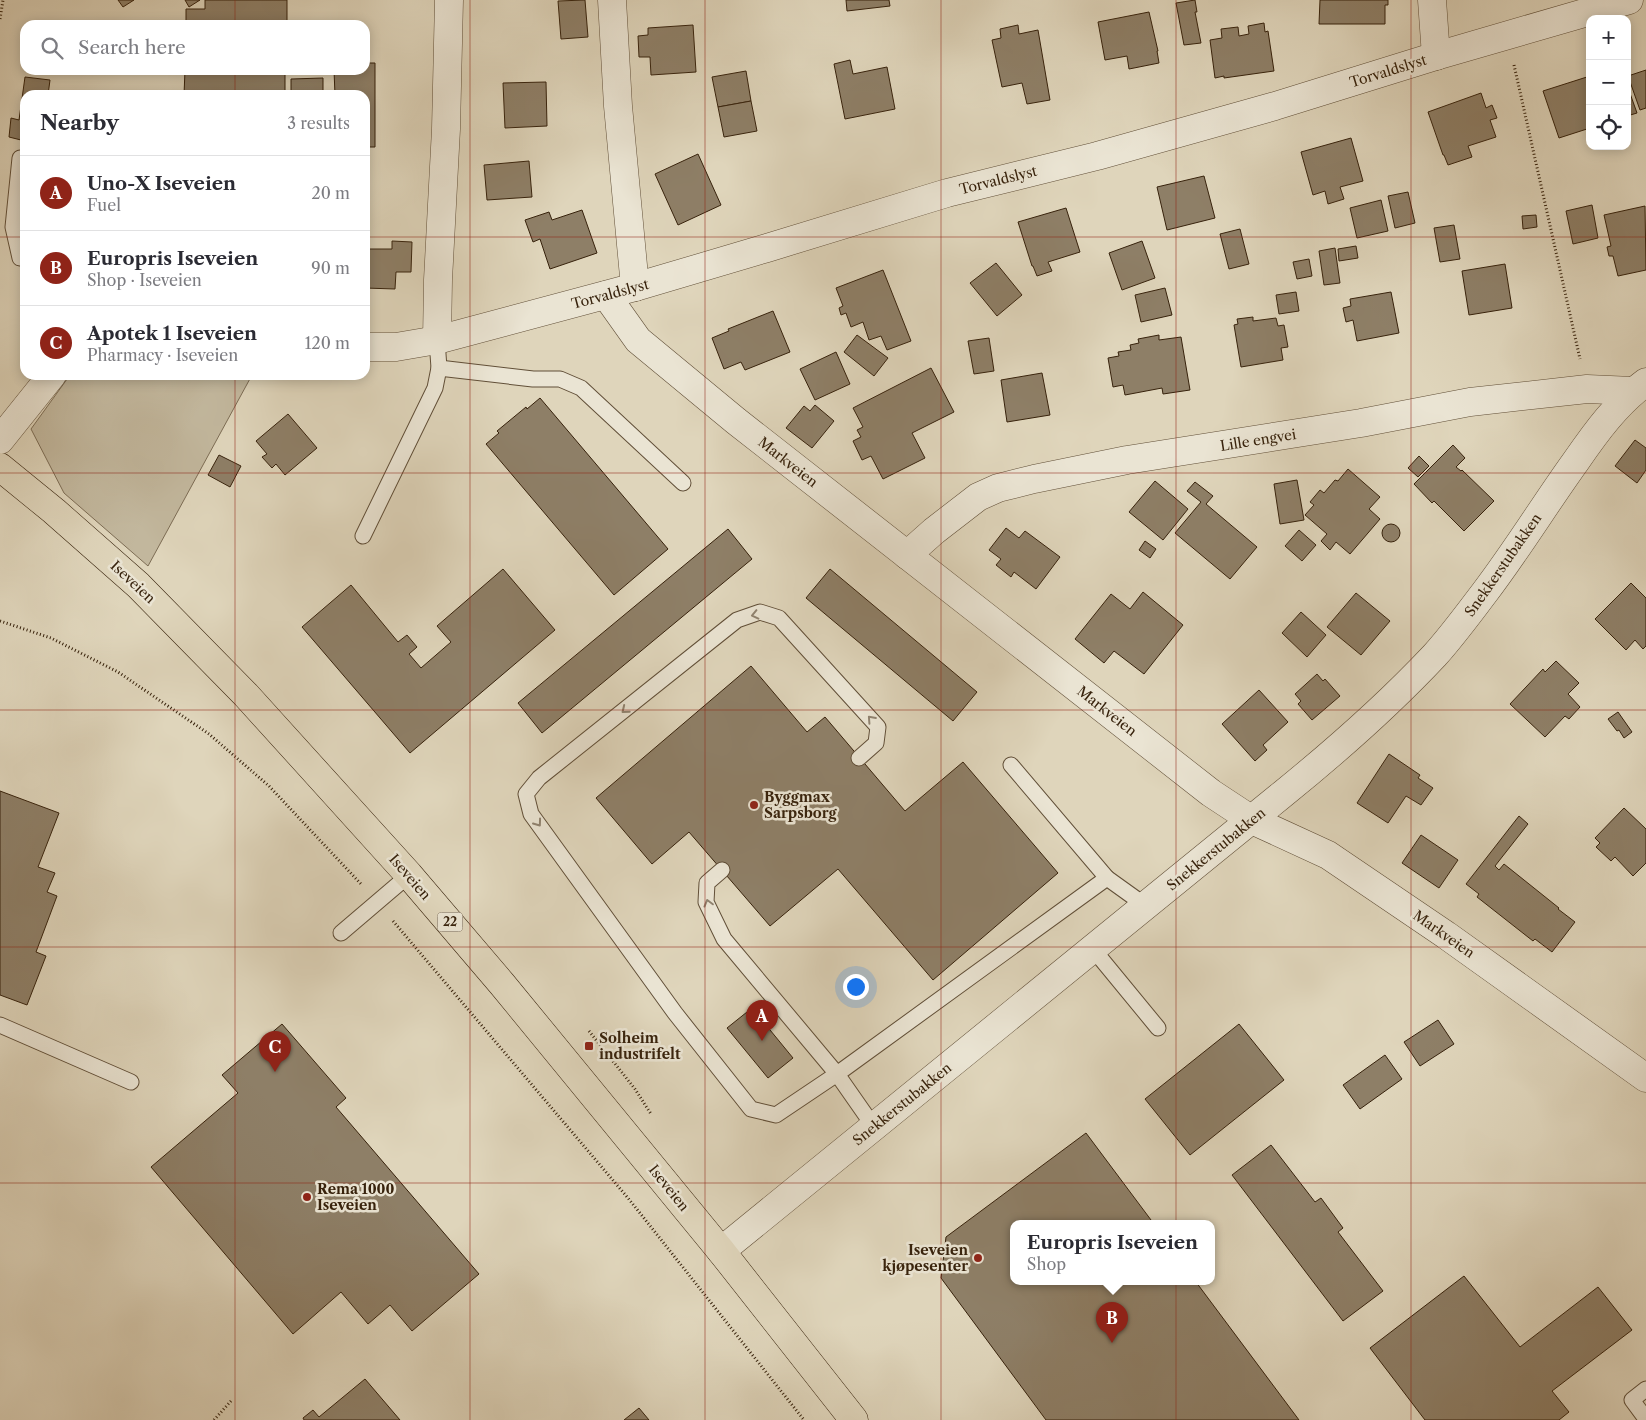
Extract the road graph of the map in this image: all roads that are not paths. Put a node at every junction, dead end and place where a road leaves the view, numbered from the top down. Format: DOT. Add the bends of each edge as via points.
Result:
graph roads {
  1 [pos="449,0"];
  2 [pos="612,0"];
  3 [pos="1432,0"];
  4 [pos="1629,0"];
  5 [pos="1436,56"];
  6 [pos="20,158"];
  7 [pos="20,258"];
  8 [pos="635,287"];
  9 [pos="606,295"];
  10 [pos="437,340"];
  11 [pos="370,347"];
  12 [pos="439,368"];
  13 [pos="48,380"];
  14 [pos="1640,387"];
  15 [pos="0,440"];
  16 [pos="0,467"];
  17 [pos="683,483"];
  18 [pos="363,536"];
  19 [pos="906,556"];
  20 [pos="859,758"];
  21 [pos="1011,765"];
  22 [pos="1252,820"];
  23 [pos="722,870"];
  24 [pos="409,875"];
  25 [pos="1107,878"];
  26 [pos="1146,906"];
  27 [pos="341,933"];
  28 [pos="1093,949"];
  29 [pos="0,1025"];
  30 [pos="1158,1028"];
  31 [pos="837,1074"];
  32 [pos="1646,1078"];
  33 [pos="131,1082"];
  34 [pos="874,1127"];
  35 [pos="721,1251"];
  36 [pos="1646,1389"];
  37 [pos="1646,1418"];
  38 [pos="854,1420"];
  1 -- 10 [label="street"];
  2 -- 8 [label="street"];
  3 -- 5 [label="street"];
  4 -- 5 [label="street, Torvaldslyst"];
  5 -- 8 [label="street, Torvaldslyst" via="1275,106 947,193"];
  6 -- 7 [label="lane" via="13,228"];
  8 -- 9 [label="street, Torvaldslyst"];
  9 -- 10 [label="street, Torvaldslyst"];
  9 -- 19 [label="street, Markveien" via="638,340"];
  10 -- 11 [label="street, Torvaldslyst" via="396,347"];
  10 -- 12 [label="lane"];
  12 -- 17 [label="lane" via="560,379 581,388"];
  12 -- 18 [label="lane" via="435,388"];
  13 -- 15 [label="street"];
  14 -- 19 [label="street, Lille engvei" via="1587,389 1470,402 1127,460 1034,479 978,497"];
  14 -- 22 [label="street, Snekkerstubakken" via="1604,422 1486,591 1436,654 1341,745"];
  16 -- 24 [label="highway, Iseveien / 22" via="138,585 246,695"];
  19 -- 22 [label="street, Markveien" via="1211,793"];
  20 -- 31 [label="lane, one-way" via="876,743 878,727 779,618 760,612 737,620 539,778 526,794 531,814 675,1013 752,1109 776,1115"];
  21 -- 25 [label="lane"];
  22 -- 26 [label="street, Snekkerstubakken"];
  22 -- 32 [label="street, Markveien" via="1328,855"];
  31 -- 23 [label="lane, one-way" via="724,939 706,902 706,883"];
  24 -- 27 [label="lane"];
  24 -- 35 [label="highway, Iseveien / 22"];
  25 -- 26 [label="lane"];
  25 -- 31 [label="lane"];
  26 -- 28 [label="street, Snekkerstubakken"];
  28 -- 30 [label="lane"];
  28 -- 34 [label="street, Snekkerstubakken"];
  29 -- 33 [label="lane"];
  31 -- 34 [label="lane"];
  34 -- 35 [label="street, Snekkerstubakken"];
  35 -- 38 [label="highway, Iseveien / 22"];
  36 -- 37 [label="lane" via="1632,1400"];
}
